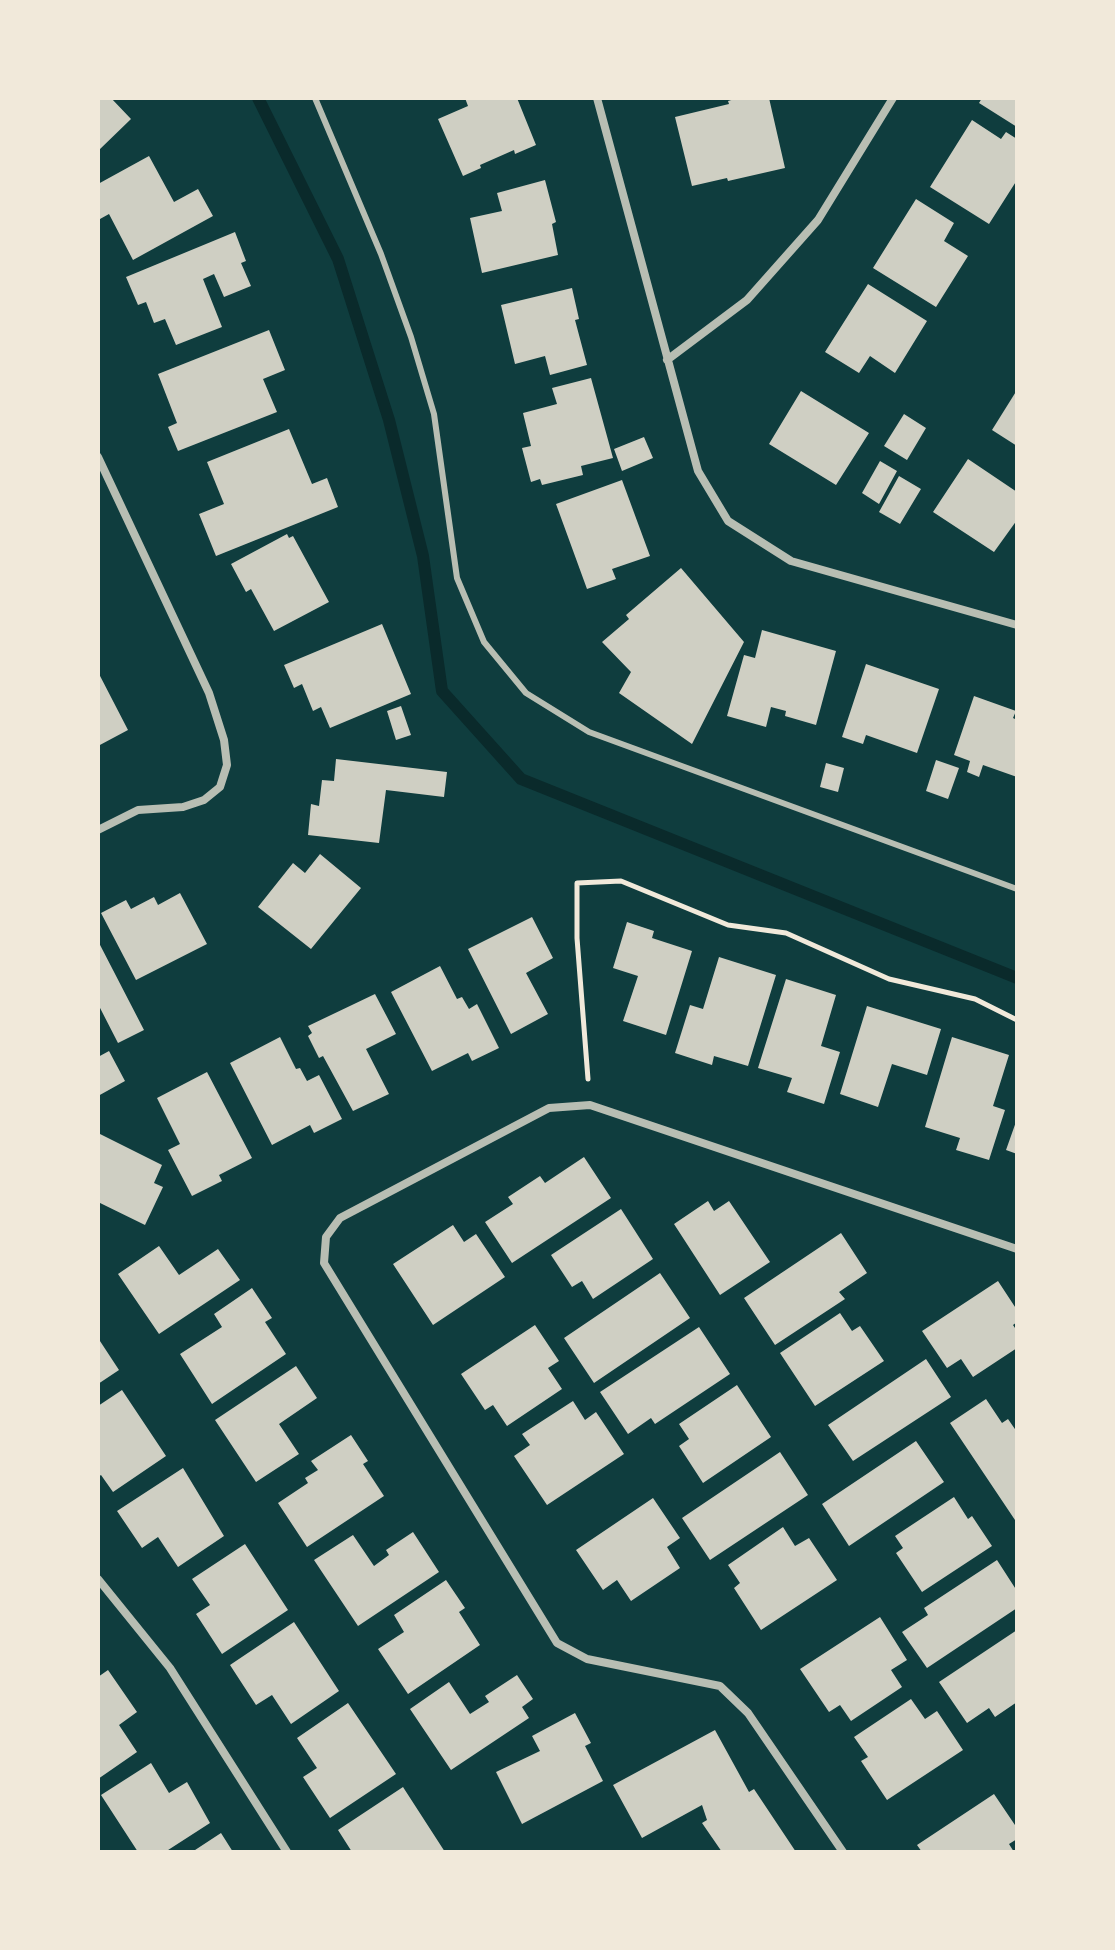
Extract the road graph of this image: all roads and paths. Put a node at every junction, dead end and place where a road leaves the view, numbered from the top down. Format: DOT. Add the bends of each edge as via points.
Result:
graph roads {
  1 [pos="315,98"];
  2 [pos="597,98"];
  3 [pos="893,98"];
  4 [pos="667,360"];
  5 [pos="98,457"];
  6 [pos="1017,625"];
  7 [pos="98,830"];
  8 [pos="1017,889"];
  9 [pos="1017,1020"];
  10 [pos="590,1105"];
  11 [pos="1017,1249"];
  12 [pos="98,1579"];
  13 [pos="287,1852"];
  14 [pos="843,1852"];
  1 -- 8 [label="lane" via="381,254 434,414 457,578 484,642 526,693 589,732"];
  2 -- 4 [label="street"];
  3 -- 4 [label="street" via="818,220 747,300"];
  4 -- 6 [label="street" via="698,471 728,521 791,561"];
  5 -- 7 [label="street" via="209,693 227,765 220,787 204,800 138,810"];
  9 -- 10 [label="path" via="975,999 889,979 786,933 728,925 621,881 577,883"];
  10 -- 11 [label="street"];
  10 -- 14 [label="street" via="549,1108 340,1218 326,1237 324,1263 557,1643 587,1659 720,1686 748,1713"];
  12 -- 13 [label="street" via="170,1668"];
}
